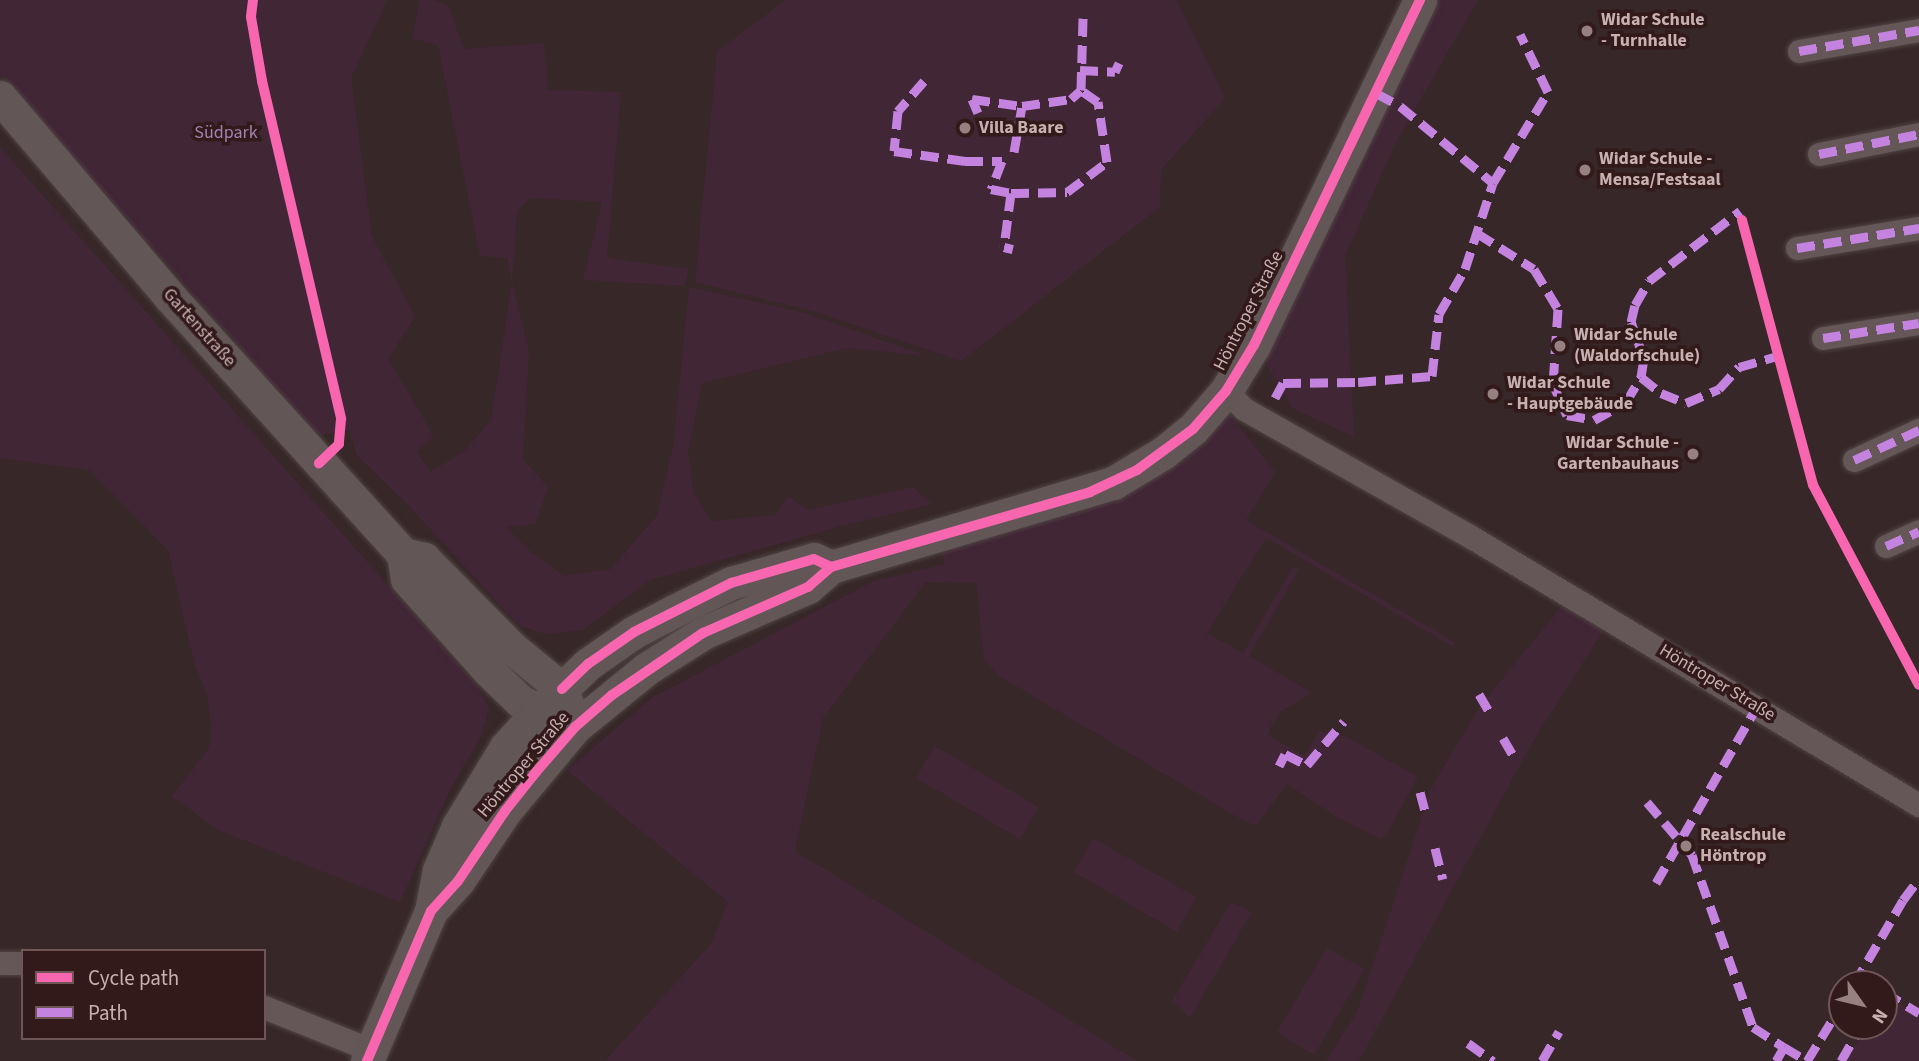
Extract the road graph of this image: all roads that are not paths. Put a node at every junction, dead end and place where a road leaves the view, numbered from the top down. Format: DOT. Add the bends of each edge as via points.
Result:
graph roads {
  1 [pos="1420,0"];
  2 [pos="1919,30"];
  3 [pos="1799,51"];
  4 [pos="0,97"];
  5 [pos="1919,134"];
  6 [pos="1819,154"];
  7 [pos="1919,228"];
  8 [pos="1797,248"];
  9 [pos="1919,323"];
  10 [pos="1823,338"];
  11 [pos="1226,391"];
  12 [pos="1919,430"];
  13 [pos="1854,460"];
  14 [pos="1919,531"];
  15 [pos="1886,546"];
  16 [pos="403,554"];
  17 [pos="831,567"];
  18 [pos="489,671"];
  19 [pos="562,688"];
  20 [pos="537,713"];
  21 [pos="575,727"];
  22 [pos="506,747"];
  23 [pos="1919,805"];
  24 [pos="431,911"];
  25 [pos="0,963"];
  26 [pos="21,963"];
  27 [pos="266,1008"];
  28 [pos="369,1056"];
  1 -- 11 [label="street, Höntroper Straße" via="1254,345"];
  2 -- 3 [label="street"];
  4 -- 16 [label="street, Gartenstraße" via="170,297"];
  5 -- 6 [label="street"];
  7 -- 8 [label="street"];
  9 -- 10 [label="street"];
  11 -- 17 [label="street, Höntroper Straße" via="1171,447 1113,483"];
  11 -- 23 [label="street, Höntroper Straße" via="1244,409 1471,537"];
  12 -- 13 [label="street"];
  14 -- 15 [label="street"];
  16 -- 18 [label="street, Gartenstraße" via="407,579"];
  16 -- 19 [label="street, Gartenstraße" via="424,559 512,648"];
  17 -- 19 [label="street, Höntroper Straße" via="814,559 731,583 634,632"];
  17 -- 21 [label="street, Höntroper Straße" via="808,587 703,633 646,669"];
  18 -- 20 [label="street, Gartenstraße"];
  18 -- 22 [label="street, Gartenstraße" via="502,710"];
  19 -- 20 [label="street, Höntroper Straße"];
  19 -- 21 [label="street"];
  20 -- 21 [label="street, Gartenstraße"];
  20 -- 22 [label="street, Höntroper Straße"];
  21 -- 24 [label="street, Höntroper Straße"];
  22 -- 24 [label="street, Höntroper Straße" via="458,826 439,870"];
  24 -- 28 [label="street, Höntroper Straße"];
  25 -- 26 [label="street"];
  27 -- 28 [label="street"];
}
